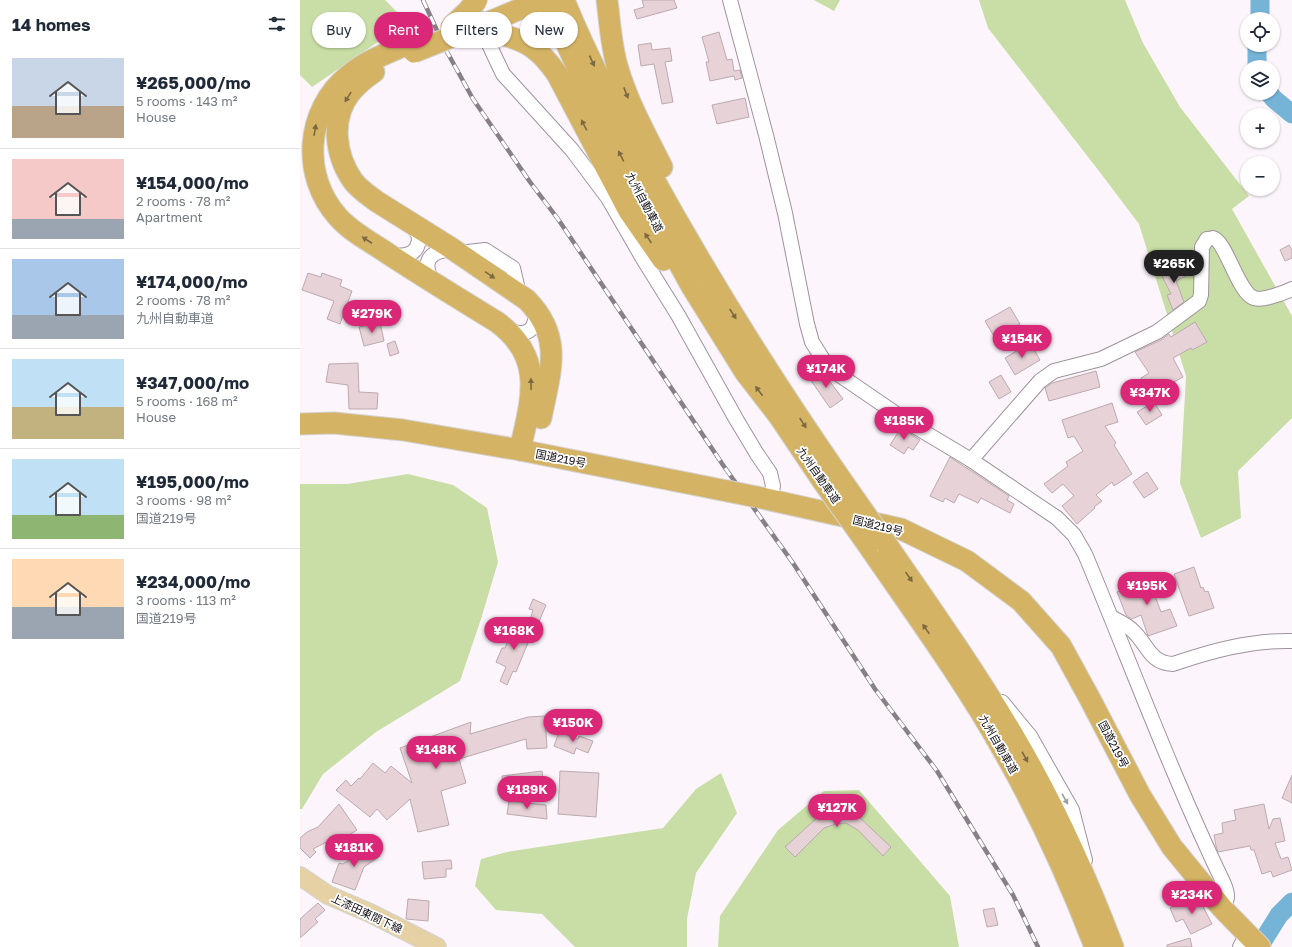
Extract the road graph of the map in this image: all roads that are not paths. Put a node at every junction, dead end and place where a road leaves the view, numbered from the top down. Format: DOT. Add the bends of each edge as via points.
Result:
graph roads {
  1 [pos="471,0"];
  2 [pos="564,0"];
  3 [pos="607,0"];
  4 [pos="730,0"];
  5 [pos="533,1"];
  6 [pos="501,12"];
  7 [pos="512,37"];
  8 [pos="412,48"];
  9 [pos="411,223"];
  10 [pos="456,251"];
  11 [pos="392,256"];
  12 [pos="712,281"];
  13 [pos="433,283"];
  14 [pos="1292,289"];
  15 [pos="536,308"];
  16 [pos="508,331"];
  17 [pos="745,372"];
  18 [pos="300,424"];
  19 [pos="527,451"];
  20 [pos="972,460"];
  21 [pos="831,479"];
  22 [pos="764,499"];
  23 [pos="1111,618"];
  24 [pos="1292,641"];
  25 [pos="300,876"];
  26 [pos="1222,908"];
  27 [pos="1090,911"];
  28 [pos="1249,943"];
  29 [pos="437,947"];
  30 [pos="1095,947"];
  31 [pos="1113,947"];
  1 -- 22 [label="street" via="504,74 572,150 608,198 678,315 736,419 770,473 773,486"];
  2 -- 12 [label="highway, 九州自動車道, one-way" via="610,100"];
  3 -- 12 [label="highway, one-way" via="611,41 628,97 678,198"];
  4 -- 20 [label="street" via="785,213 812,342 824,361 838,374 914,426"];
  5 -- 6 [label="highway"];
  17 -- 5 [label="highway, 九州自動車道, one-way" via="692,287 594,105"];
  17 -- 7 [label="highway, one-way" via="629,211 557,74 536,49"];
  8 -- 9 [label="highway, one-way" via="376,70 354,89 342,107 337,135 340,157 354,182 376,201"];
  11 -- 8 [label="highway, one-way" via="356,232 339,218 327,203 315,172 313,139 321,109 336,86 361,65"];
  9 -- 10 [label="highway"];
  9 -- 11 [label="street" via="418,235 418,246 403,256"];
  10 -- 13 [label="street" via="438,251 432,254 428,268"];
  10 -- 15 [label="highway, one-way"];
  11 -- 13 [label="highway"];
  12 -- 21 [label="highway, 九州自動車道, one-way" via="814,440"];
  13 -- 16 [label="highway"];
  14 -- 20 [label="street" via="1267,298 1252,298 1217,240 1207,239 1202,247 1199,301 1157,332 1102,359 1054,371 1040,381"];
  15 -- 16 [label="street" via="534,327 520,334"];
  15 -- 19 [label="highway" via="551,341 551,365"];
  19 -- 16 [label="highway, one-way" via="531,377 529,364 524,352"];
  21 -- 17 [label="highway, 九州自動車道, one-way"];
  18 -- 19 [label="highway, 国道219号" via="334,423 403,430"];
  19 -- 22 [label="highway, 国道219号, bridge"];
  20 -- 23 [label="street" via="1057,518 1074,535 1086,554"];
  21 -- 27 [label="highway, 九州自動車道, bridge" via="947,646 997,708 1040,784 1078,861"];
  22 -- 26 [label="highway, 国道219号" via="901,529 967,561 1021,601 1060,646 1140,795 1172,847"];
  23 -- 24 [label="street" via="1126,625 1152,656 1165,664 1236,646"];
  23 -- 26 [label="street" via="1185,798 1224,884 1227,894"];
  25 -- 29 [label="main road, 上漆田東間下線" via="328,895"];
  26 -- 28 [label="highway, 国道219号"];
  27 -- 30 [label="highway, 九州自動車道"];
  27 -- 31 [label="highway, 九州自動車道"];
}
